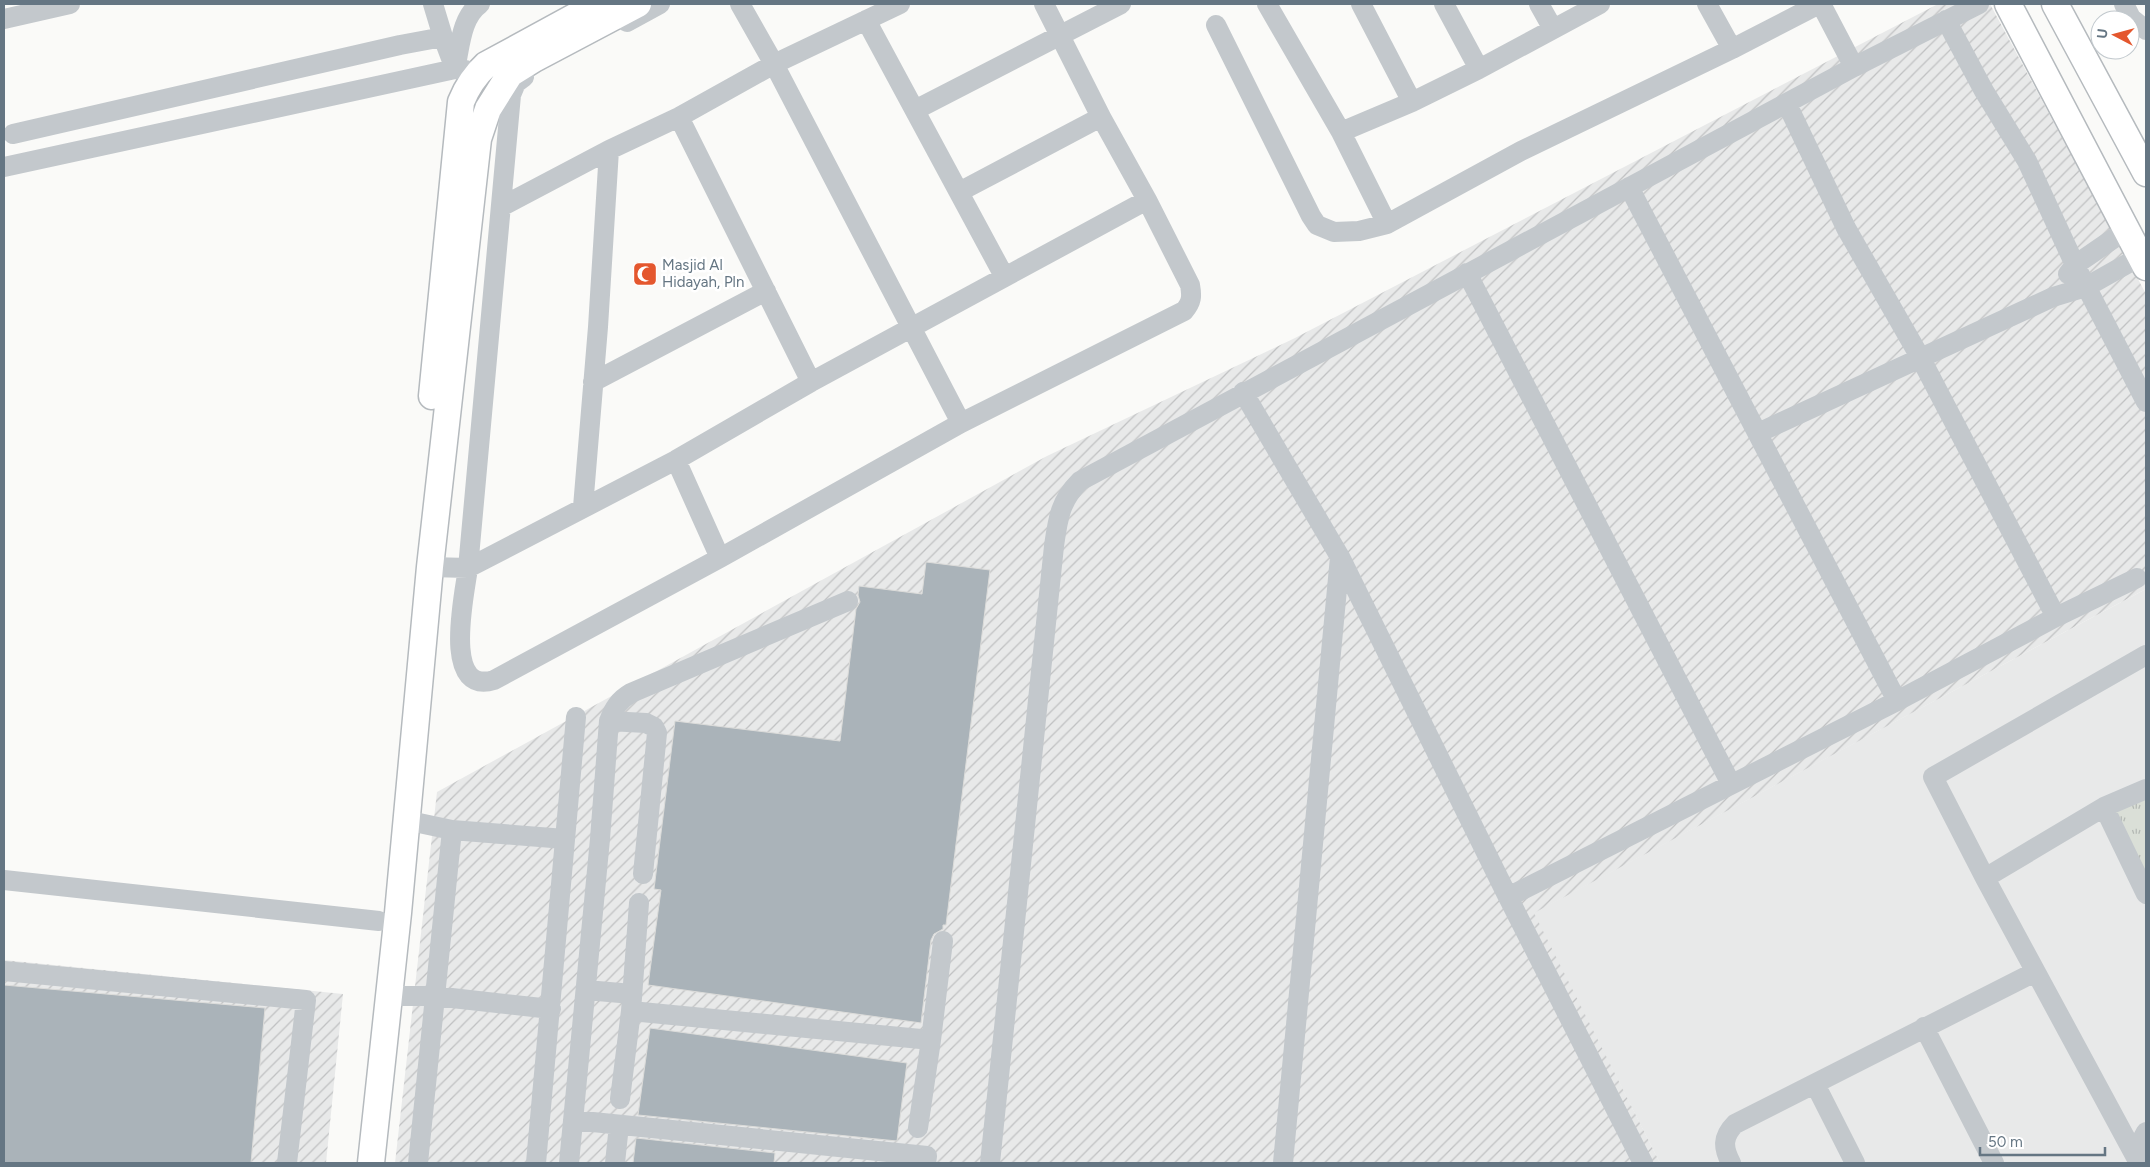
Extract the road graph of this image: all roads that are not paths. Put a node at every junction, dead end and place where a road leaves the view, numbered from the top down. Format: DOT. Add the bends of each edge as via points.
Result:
graph roads {
  1 [pos="70,4"];
  2 [pos="433,4"];
  3 [pos="480,4"];
  4 [pos="598,4"];
  5 [pos="638,4"];
  6 [pos="660,4"];
  7 [pos="740,4"];
  8 [pos="900,4"];
  9 [pos="1044,4"];
  10 [pos="1121,4"];
  11 [pos="1267,4"];
  12 [pos="1361,4"];
  13 [pos="1444,4"];
  14 [pos="1539,4"];
  15 [pos="1600,4"];
  16 [pos="1707,4"];
  17 [pos="1820,4"];
  18 [pos="1979,4"];
  19 [pos="2008,4"];
  20 [pos="2055,4"];
  21 [pos="2124,4"];
  22 [pos="4,19"];
  23 [pos="866,20"];
  24 [pos="1946,20"];
  25 [pos="1216,25"];
  26 [pos="1553,29"];
  27 [pos="2146,30"];
  28 [pos="1060,34"];
  29 [pos="443,37"];
  30 [pos="1732,48"];
  31 [pos="774,64"];
  32 [pos="1854,67"];
  33 [pos="1479,69"];
  34 [pos="466,71"];
  35 [pos="1412,102"];
  36 [pos="1786,104"];
  37 [pos="914,110"];
  38 [pos="1101,117"];
  39 [pos="679,118"];
  40 [pos="1341,132"];
  41 [pos="13,134"];
  42 [pos="609,150"];
  43 [pos="4,167"];
  44 [pos="2146,172"];
  45 [pos="1629,188"];
  46 [pos="960,192"];
  47 [pos="1146,200"];
  48 [pos="501,207"];
  49 [pos="1387,224"];
  50 [pos="2126,230"];
  51 [pos="2144,261"];
  52 [pos="2075,265"];
  53 [pos="1466,274"];
  54 [pos="1004,276"];
  55 [pos="2086,287"];
  56 [pos="766,291"];
  57 [pos="2053,297"];
  58 [pos="910,328"];
  59 [pos="1920,357"];
  60 [pos="593,382"];
  61 [pos="811,382"];
  62 [pos="1243,392"];
  63 [pos="2146,402"];
  64 [pos="961,423"];
  65 [pos="1758,433"];
  66 [pos="435,449"];
  67 [pos="676,460"];
  68 [pos="583,507"];
  69 [pos="1340,557"];
  70 [pos="720,558"];
  71 [pos="430,566"];
  72 [pos="468,568"];
  73 [pos="2138,578"];
  74 [pos="848,601"];
  75 [pos="2056,617"];
  76 [pos="2146,655"];
  77 [pos="1897,701"];
  78 [pos="576,717"];
  79 [pos="609,721"];
  80 [pos="1731,784"];
  81 [pos="2146,789"];
  82 [pos="2104,807"];
  83 [pos="406,820"];
  84 [pos="452,830"];
  85 [pos="565,838"];
  86 [pos="643,874"];
  87 [pos="1985,878"];
  88 [pos="4,880"];
  89 [pos="2146,894"];
  90 [pos="1508,897"];
  91 [pos="639,903"];
  92 [pos="379,921"];
  93 [pos="943,941"];
  94 [pos="4,971"];
  95 [pos="2035,972"];
  96 [pos="586,990"];
  97 [pos="388,996"];
  98 [pos="434,996"];
  99 [pos="631,1002"];
  100 [pos="550,1009"];
  101 [pos="1924,1027"];
  102 [pos="931,1040"];
  103 [pos="1816,1084"];
  104 [pos="620,1099"];
  105 [pos="573,1120"];
  106 [pos="619,1125"];
  107 [pos="918,1128"];
  108 [pos="2146,1132"];
  109 [pos="2137,1159"];
  110 [pos="287,1163"];
  111 [pos="354,1163"];
  112 [pos="371,1163"];
  113 [pos="418,1163"];
  114 [pos="536,1163"];
  115 [pos="569,1163"];
  116 [pos="615,1163"];
  117 [pos="926,1163"];
  118 [pos="990,1163"];
  119 [pos="1283,1163"];
  120 [pos="1643,1163"];
  121 [pos="1731,1163"];
  122 [pos="1855,1163"];
  123 [pos="1994,1163"];
  1 -- 22 [label="street"];
  2 -- 29 [label="street"];
  3 -- 34 [label="street" via="464,28"];
  4 -- 34 [label="main road" via="486,64"];
  5 -- 66 [label="main road" via="521,66 510,74 488,109 478,138"];
  6 -- 48 [label="street" via="516,83 511,95"];
  7 -- 31 [label="street"];
  8 -- 23 [label="street"];
  9 -- 28 [label="street"];
  10 -- 28 [label="street"];
  11 -- 40 [label="street"];
  12 -- 35 [label="street"];
  13 -- 33 [label="street"];
  14 -- 26 [label="street"];
  15 -- 26 [label="street"];
  16 -- 30 [label="street"];
  17 -- 30 [label="street"];
  17 -- 32 [label="street"];
  18 -- 24 [label="street"];
  19 -- 50 [label="main road"];
  20 -- 44 [label="main road"];
  21 -- 27 [label="street" via="2131,18"];
  23 -- 31 [label="street"];
  23 -- 37 [label="street"];
  24 -- 32 [label="street"];
  24 -- 52 [label="street" via="2027,161"];
  25 -- 49 [label="street" via="1317,225 1324,230 1345,232"];
  26 -- 33 [label="street"];
  28 -- 37 [label="street"];
  28 -- 38 [label="street"];
  29 -- 34 [label="street"];
  29 -- 41 [label="street"];
  30 -- 49 [label="street" via="1521,151"];
  31 -- 39 [label="street"];
  31 -- 58 [label="street"];
  32 -- 36 [label="street"];
  33 -- 35 [label="street"];
  34 -- 43 [label="street"];
  34 -- 66 [label="main road"];
  35 -- 40 [label="street"];
  36 -- 45 [label="street"];
  36 -- 59 [label="street" via="1846,228"];
  37 -- 46 [label="street"];
  38 -- 46 [label="street"];
  38 -- 47 [label="street"];
  39 -- 42 [label="street"];
  39 -- 56 [label="street"];
  40 -- 49 [label="street"];
  42 -- 48 [label="street"];
  42 -- 60 [label="street"];
  45 -- 53 [label="street"];
  45 -- 65 [label="street"];
  46 -- 54 [label="street"];
  47 -- 54 [label="street"];
  47 -- 64 [label="street" via="1190,285 1189,306"];
  48 -- 72 [label="street"];
  50 -- 51 [label="main road"];
  50 -- 52 [label="street"];
  51 -- 55 [label="street"];
  52 -- 55 [label="street"];
  52 -- 57 [label="street"];
  53 -- 62 [label="street"];
  53 -- 80 [label="street"];
  54 -- 58 [label="street"];
  55 -- 57 [label="street"];
  55 -- 63 [label="street"];
  56 -- 60 [label="street"];
  56 -- 61 [label="street"];
  57 -- 59 [label="street"];
  58 -- 61 [label="street"];
  58 -- 64 [label="street"];
  59 -- 65 [label="street"];
  59 -- 75 [label="street"];
  60 -- 68 [label="street"];
  61 -- 67 [label="street"];
  62 -- 69 [label="street"];
  62 -- 118 [label="street" via="1080,481 1070,490 1062,505 1053,556"];
  64 -- 70 [label="street"];
  65 -- 77 [label="street"];
  66 -- 71 [label="main road"];
  66 -- 92 [label="main road"];
  67 -- 68 [label="street"];
  67 -- 70 [label="street"];
  68 -- 72 [label="street"];
  69 -- 90 [label="street"];
  69 -- 119 [label="street"];
  70 -- 72 [label="street" via="488,682 470,676 460,651 459,628"];
  71 -- 72 [label="street"];
  71 -- 83 [label="main road"];
  73 -- 75 [label="street"];
  74 -- 79 [label="street" via="631,693 617,704"];
  75 -- 77 [label="street"];
  76 -- 87 [label="street" via="1933,777"];
  77 -- 80 [label="street"];
  78 -- 85 [label="street"];
  79 -- 86 [label="street" via="646,723 657,732"];
  79 -- 96 [label="street"];
  80 -- 90 [label="street"];
  81 -- 82 [label="street"];
  82 -- 87 [label="street"];
  82 -- 89 [label="street"];
  83 -- 84 [label="street"];
  83 -- 97 [label="main road"];
  84 -- 85 [label="street"];
  84 -- 98 [label="street"];
  85 -- 100 [label="street"];
  87 -- 95 [label="street"];
  88 -- 92 [label="street"];
  90 -- 120 [label="street"];
  91 -- 99 [label="street"];
  92 -- 111 [label="main road"];
  93 -- 102 [label="street"];
  94 -- 110 [label="street" via="306,1000"];
  95 -- 101 [label="street"];
  95 -- 109 [label="street"];
  96 -- 99 [label="street"];
  96 -- 105 [label="street"];
  97 -- 98 [label="street"];
  97 -- 112 [label="main road"];
  98 -- 100 [label="street"];
  98 -- 113 [label="street"];
  99 -- 102 [label="street"];
  99 -- 104 [label="street"];
  100 -- 114 [label="street"];
  101 -- 103 [label="street"];
  101 -- 123 [label="street"];
  102 -- 107 [label="street"];
  103 -- 121 [label="street" via="1735,1124 1728,1131 1724,1145"];
  103 -- 122 [label="street"];
  105 -- 106 [label="street"];
  105 -- 115 [label="street"];
  106 -- 116 [label="street"];
  106 -- 117 [label="street" via="928,1156"];
  108 -- 109 [label="street"];
}
